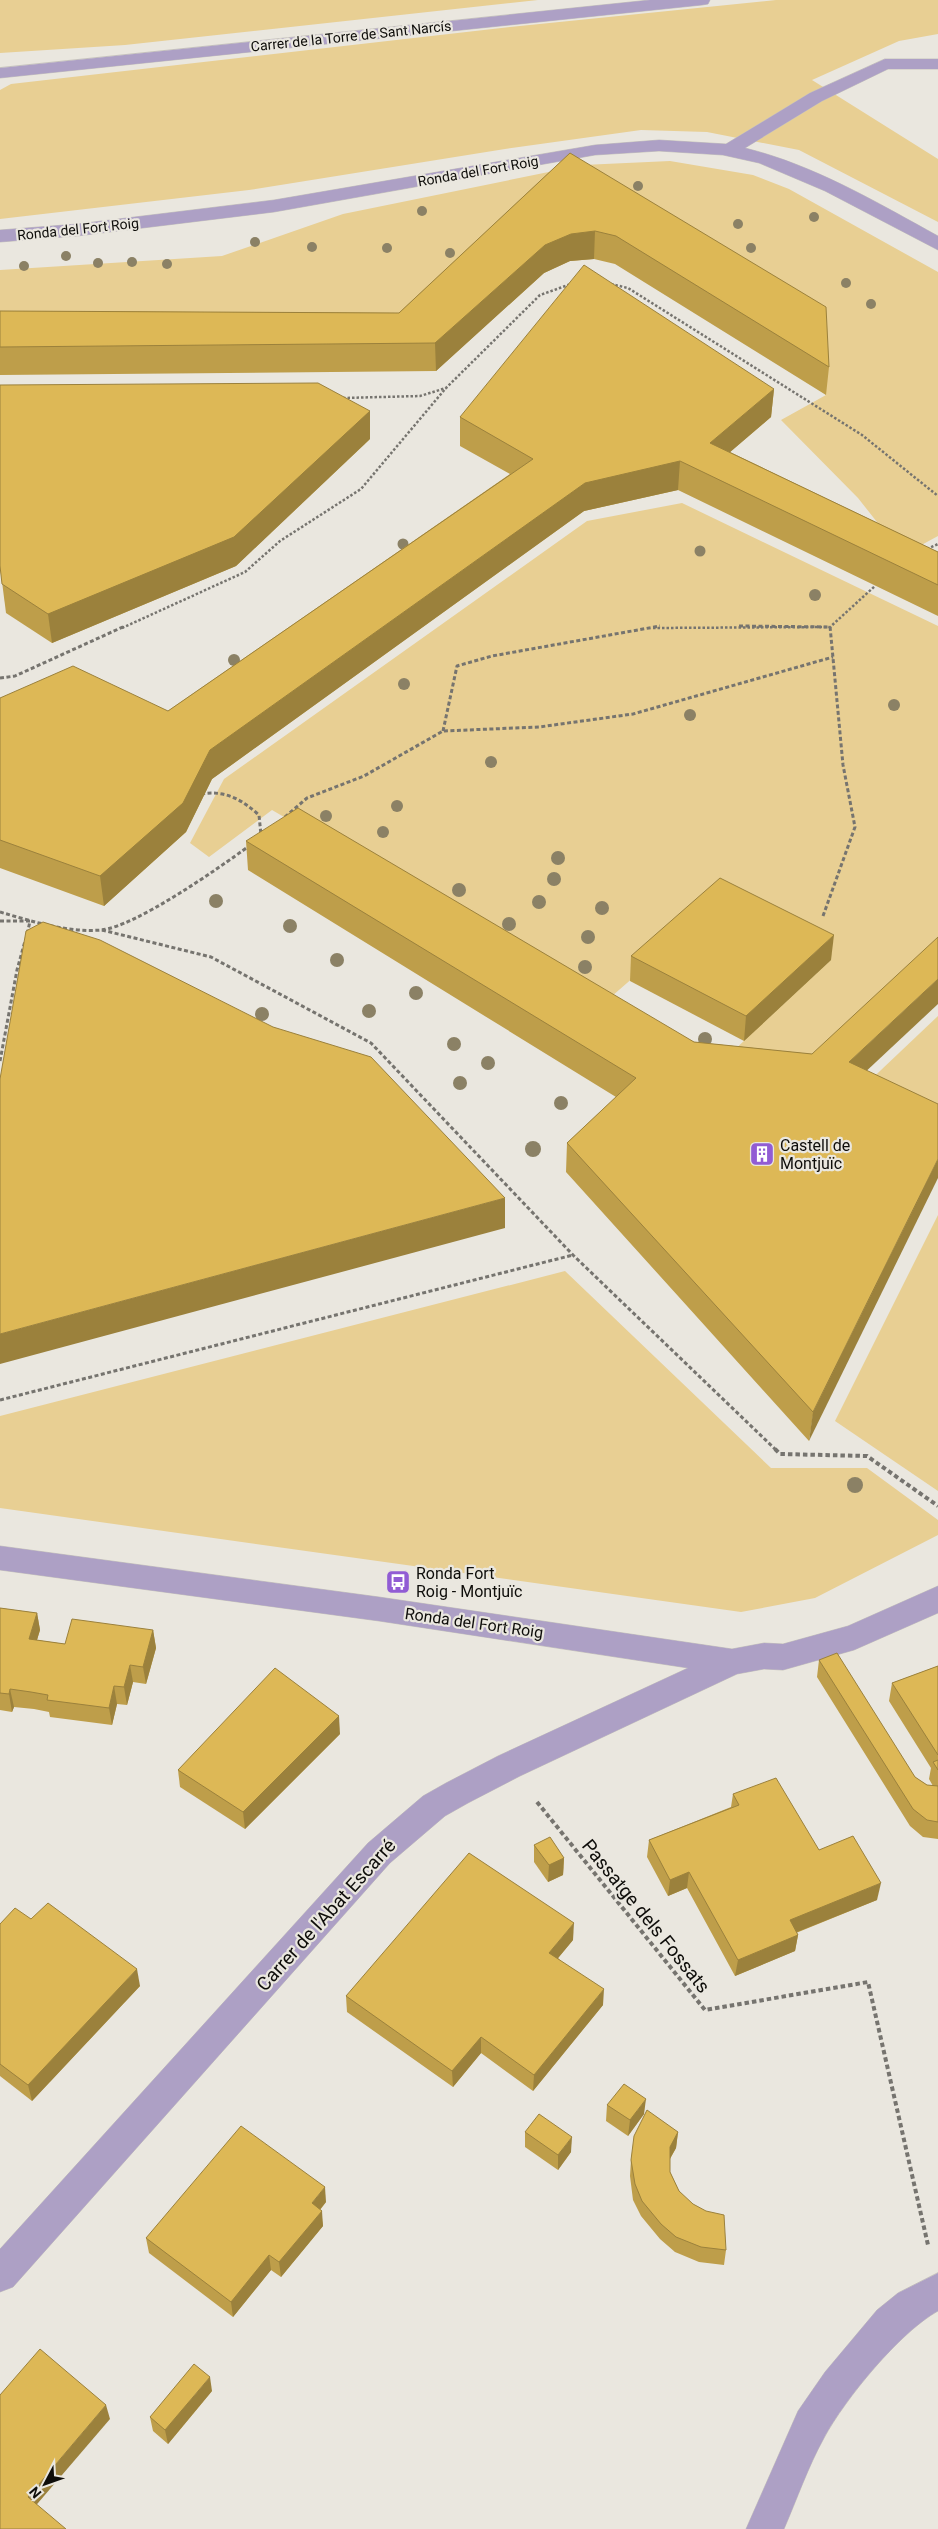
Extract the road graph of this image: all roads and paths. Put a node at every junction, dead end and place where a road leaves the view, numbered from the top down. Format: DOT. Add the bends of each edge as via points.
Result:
graph roads {
  1 [pos="702,0"];
  2 [pos="938,64"];
  3 [pos="0,73"];
  4 [pos="729,151"];
  5 [pos="0,236"];
  6 [pos="938,244"];
  7 [pos="574,284"];
  8 [pos="610,284"];
  9 [pos="446,388"];
  10 [pos="342,398"];
  11 [pos="938,496"];
  12 [pos="938,544"];
  13 [pos="924,552"];
  14 [pos="875,586"];
  15 [pos="830,627"];
  16 [pos="832,657"];
  17 [pos="0,678"];
  18 [pos="443,731"];
  19 [pos="198,795"];
  20 [pos="284,817"];
  21 [pos="269,830"];
  22 [pos="262,836"];
  23 [pos="256,840"];
  24 [pos="250,845"];
  25 [pos="0,912"];
  26 [pos="823,916"];
  27 [pos="0,921"];
  28 [pos="30,921"];
  29 [pos="102,930"];
  30 [pos="0,1061"];
  31 [pos="573,1255"];
  32 [pos="0,1400"];
  33 [pos="938,1506"];
  34 [pos="0,1558"];
  35 [pos="938,1598"];
  36 [pos="732,1662"];
  37 [pos="509,1766"];
  38 [pos="0,2275"];
  39 [pos="937,2292"];
  40 [pos="765,2529"];
  1 -- 3 [label="street, Carrer de la Torre de Sant Narcís"];
  2 -- 4 [label="street" via="885,64 816,97"];
  4 -- 5 [label="street, Ronda del Fort Roig" via="622,146 274,206"];
  4 -- 6 [label="street, Ronda del Fort Roig" via="763,158 804,174"];
  7 -- 9 [label="path" via="540,295"];
  8 -- 11 [label="path" via="628,288 862,435"];
  9 -- 10 [label="path" via="420,396"];
  9 -- 17 [label="path" via="361,489 280,541 245,572 15,676"];
  12 -- 13 [label="path"];
  14 -- 15 [label="path"];
  15 -- 16 [label="path"];
  15 -- 18 [label="path" via="663,626 492,656 457,666"];
  16 -- 18 [label="path" via="633,714 539,727"];
  16 -- 26 [label="path" via="843,765 855,826"];
  18 -- 20 [label="path" via="364,776 308,798"];
  19 -- 22 [label="path" via="215,791 239,798 259,814"];
  21 -- 22 [label="path"];
  22 -- 23 [label="path"];
  24 -- 29 [label="path" via="149,911"];
  25 -- 28 [label="path"];
  27 -- 28 [label="path"];
  28 -- 29 [label="path"];
  28 -- 30 [label="path"];
  29 -- 31 [label="path" via="211,957 371,1043"];
  31 -- 32 [label="path"];
  31 -- 33 [label="path" via="780,1454 867,1456"];
  34 -- 36 [label="street, Ronda del Fort Roig" via="379,1609"];
  35 -- 36 [label="street, Ronda del Fort Roig" via="854,1637 783,1657 764,1656"];
  36 -- 37 [label="street, Carrer de l'Abat Escarré"];
  37 -- 38 [label="street, Carrer de l'Abat Escarré" via="434,1806 379,1852"];
  37 -- 39 [label="path, Passatge dels Fossats" via="704,2010 868,1982 918,2192"];
  39 -- 40 [label="street" via="911,2306 890,2324 838,2385 811,2424"];
}
